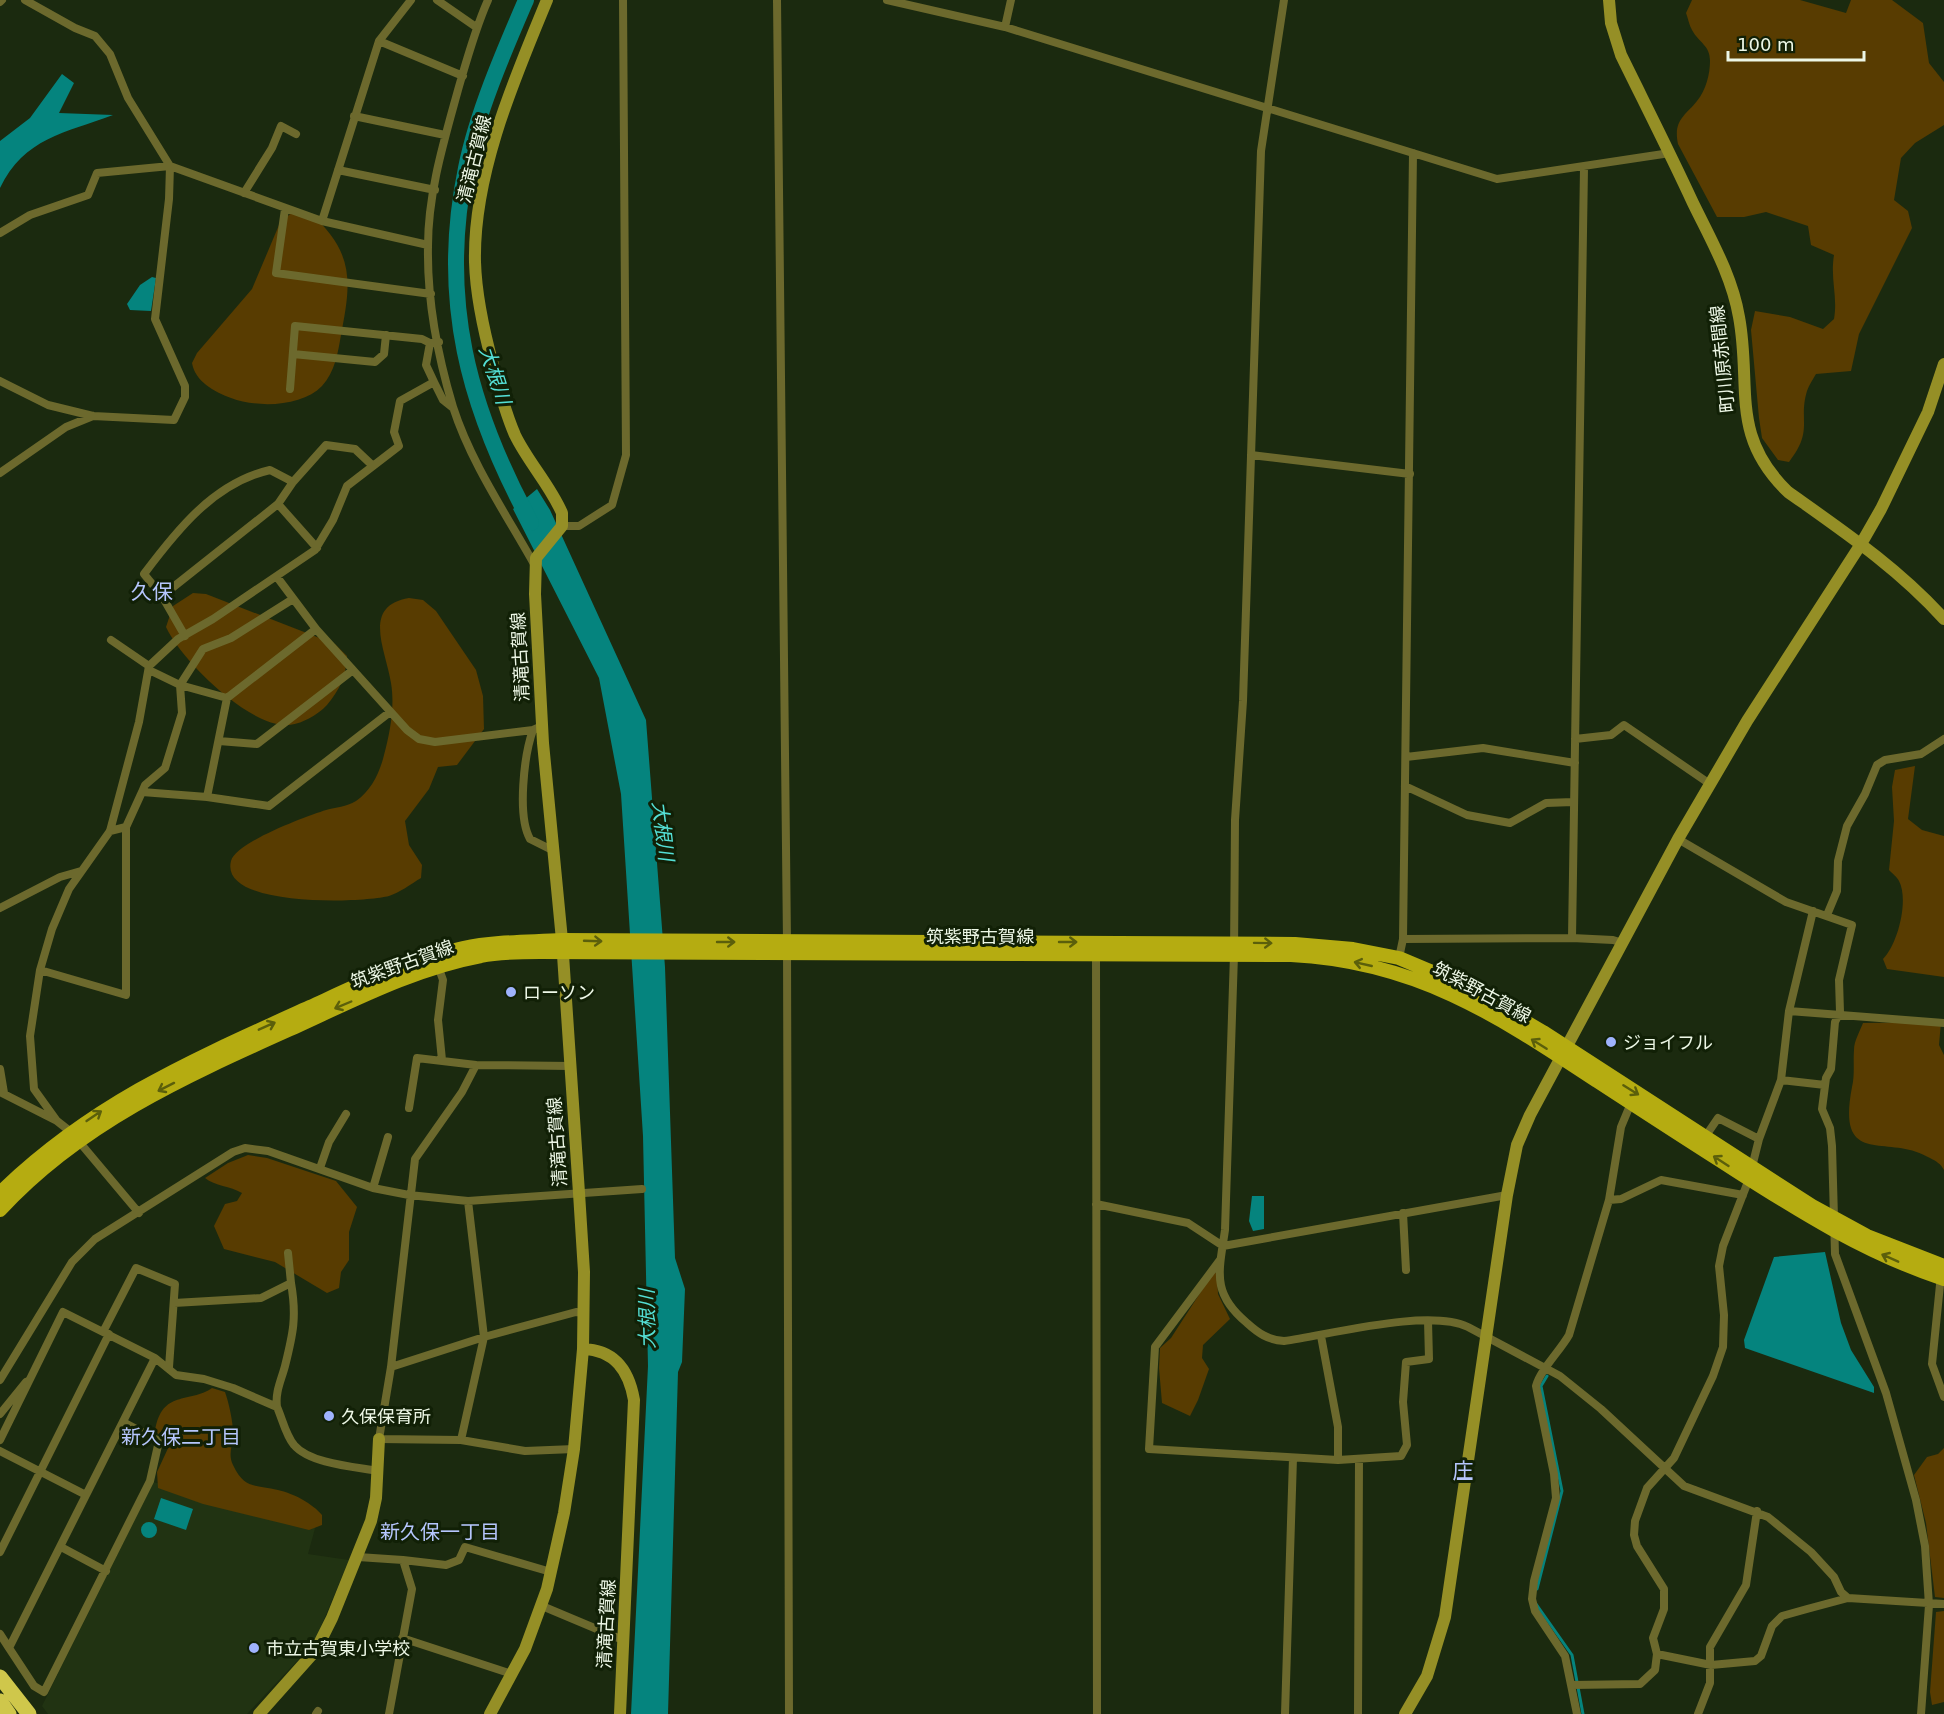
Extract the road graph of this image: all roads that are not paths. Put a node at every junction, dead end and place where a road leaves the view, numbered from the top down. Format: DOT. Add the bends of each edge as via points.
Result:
graph roads {
  1 [pos="25,0"];
  2 [pos="411,0"];
  3 [pos="437,0"];
  4 [pos="488,0"];
  5 [pos="547,0"];
  6 [pos="623,0"];
  7 [pos="777,0"];
  8 [pos="887,0"];
  9 [pos="1011,0"];
  10 [pos="1284,0"];
  11 [pos="1610,0"];
  12 [pos="476,27"];
  13 [pos="1005,27"];
  14 [pos="379,41"];
  15 [pos="463,76"];
  16 [pos="1267,108"];
  17 [pos="354,116"];
  18 [pos="296,134"];
  19 [pos="445,135"];
  20 [pos="1413,153"];
  21 [pos="1670,153"];
  22 [pos="170,166"];
  23 [pos="1584,168"];
  24 [pos="338,170"];
  25 [pos="435,190"];
  26 [pos="244,193"];
  27 [pos="285,209"];
  28 [pos="322,221"];
  29 [pos="0,233"];
  30 [pos="428,245"];
  31 [pos="431,294"];
  32 [pos="386,335"];
  33 [pos="434,342"];
  34 [pos="293,354"];
  35 [pos="1944,363"];
  36 [pos="0,381"];
  37 [pos="435,382"];
  38 [pos="290,389"];
  39 [pos="453,408"];
  40 [pos="93,416"];
  41 [pos="1251,455"];
  42 [pos="373,466"];
  43 [pos="0,473"];
  44 [pos="1410,474"];
  45 [pos="293,482"];
  46 [pos="278,504"];
  47 [pos="560,528"];
  48 [pos="1861,544"];
  49 [pos="316,548"];
  50 [pos="535,561"];
  51 [pos="277,577"];
  52 [pos="162,596"];
  53 [pos="293,599"];
  54 [pos="1944,619"];
  55 [pos="316,629"];
  56 [pos="185,636"];
  57 [pos="111,640"];
  58 [pos="149,668"];
  59 [pos="353,670"];
  60 [pos="180,685"];
  61 [pos="226,698"];
  62 [pos="390,712"];
  63 [pos="538,728"];
  64 [pos="1944,739"];
  65 [pos="1575,740"];
  66 [pos="219,741"];
  67 [pos="1406,757"];
  68 [pos="1575,763"];
  69 [pos="1710,784"];
  70 [pos="1405,786"];
  71 [pos="142,792"];
  72 [pos="207,797"];
  73 [pos="1573,802"];
  74 [pos="126,827"];
  75 [pos="110,831"];
  76 [pos="1678,839"];
  77 [pos="555,851"];
  78 [pos="81,871"];
  79 [pos="0,908"];
  80 [pos="1814,911"];
  81 [pos="1827,915"];
  82 [pos="1572,938"];
  83 [pos="1403,939"];
  84 [pos="1623,943"];
  85 [pos="562,946"];
  86 [pos="787,948"];
  87 [pos="1096,949"];
  88 [pos="1234,949"];
  89 [pos="1399,958"];
  90 [pos="438,966"];
  91 [pos="40,970"];
  92 [pos="1790,1011"];
  93 [pos="1838,1017"];
  94 [pos="1944,1023"];
  95 [pos="1564,1053"];
  96 [pos="442,1060"];
  97 [pos="476,1065"];
  98 [pos="571,1066"];
  99 [pos="0,1069"];
  100 [pos="1781,1080"];
  101 [pos="1825,1085"];
  102 [pos="2,1092"];
  103 [pos="1631,1103"];
  104 [pos="409,1108"];
  105 [pos="346,1114"];
  106 [pos="57,1121"];
  107 [pos="75,1136"];
  108 [pos="388,1137"];
  109 [pos="1705,1137"];
  110 [pos="1759,1139"];
  111 [pos="320,1168"];
  112 [pos="1750,1173"];
  113 [pos="373,1188"];
  114 [pos="642,1189"];
  115 [pos="0,1192"];
  116 [pos="579,1193"];
  117 [pos="409,1195"];
  118 [pos="1507,1195"];
  119 [pos="1743,1195"];
  120 [pos="1609,1200"];
  121 [pos="468,1201"];
  122 [pos="1096,1204"];
  123 [pos="0,1210"];
  124 [pos="139,1213"];
  125 [pos="1403,1213"];
  126 [pos="1835,1226"];
  127 [pos="1223,1246"];
  128 [pos="288,1253"];
  129 [pos="1220,1260"];
  130 [pos="1406,1270"];
  131 [pos="1943,1272"];
  132 [pos="291,1283"];
  133 [pos="174,1303"];
  134 [pos="585,1313"];
  135 [pos="1428,1321"];
  136 [pos="106,1333"];
  137 [pos="1322,1336"];
  138 [pos="484,1337"];
  139 [pos="1485,1338"];
  140 [pos="584,1349"];
  141 [pos="155,1358"];
  142 [pos="38,1366"];
  143 [pos="169,1367"];
  144 [pos="391,1367"];
  145 [pos="1546,1369"];
  146 [pos="0,1380"];
  147 [pos="1944,1397"];
  148 [pos="277,1407"];
  149 [pos="0,1414"];
  150 [pos="123,1422"];
  151 [pos="379,1439"];
  152 [pos="0,1440"];
  153 [pos="461,1440"];
  154 [pos="574,1449"];
  155 [pos="0,1451"];
  156 [pos="1293,1458"];
  157 [pos="1359,1459"];
  158 [pos="1338,1460"];
  159 [pos="1665,1470"];
  160 [pos="378,1471"];
  161 [pos="40,1472"];
  162 [pos="86,1495"];
  163 [pos="1757,1511"];
  164 [pos="61,1547"];
  165 [pos="0,1552"];
  166 [pos="358,1557"];
  167 [pos="403,1560"];
  168 [pos="106,1571"];
  169 [pos="551,1572"];
  170 [pos="1848,1598"];
  171 [pos="1944,1604"];
  172 [pos="1929,1605"];
  173 [pos="542,1606"];
  174 [pos="0,1634"];
  175 [pos="402,1638"];
  176 [pos="623,1640"];
  177 [pos="9,1648"];
  178 [pos="1657,1654"];
  179 [pos="1711,1665"];
  180 [pos="0,1670"];
  181 [pos="512,1674"];
  182 [pos="0,1677"];
  183 [pos="1572,1685"];
  184 [pos="5,1696"];
  185 [pos="9,1714"];
  186 [pos="29,1714"];
  187 [pos="260,1714"];
  188 [pos="389,1714"];
  189 [pos="490,1714"];
  190 [pos="620,1714"];
  191 [pos="789,1714"];
  192 [pos="1096,1714"];
  193 [pos="1285,1714"];
  194 [pos="1359,1714"];
  195 [pos="1405,1714"];
  196 [pos="1578,1714"];
  197 [pos="1698,1714"];
  198 [pos="1921,1714"];
  1 -- 22 [label="street" via="95,36 110,54 128,98"];
  2 -- 14 [label="street"];
  3 -- 12 [label="street"];
  4 -- 12 [label="street"];
  5 -- 47 [label="main road, 清滝古賀線" via="494,144 479,210 475,261 482,317 503,404 531,464 559,505"];
  6 -- 47 [label="street" via="626,456 612,505 579,526"];
  7 -- 86 [label="street"];
  8 -- 13 [label="street"];
  9 -- 13 [label="street"];
  10 -- 16 [label="street"];
  11 -- 21 [label="main road, 町川原赤間線" via="1611,22 1621,55"];
  12 -- 15 [label="street"];
  13 -- 16 [label="street"];
  14 -- 15 [label="street"];
  14 -- 17 [label="street"];
  15 -- 19 [label="street"];
  16 -- 20 [label="street"];
  16 -- 41 [label="street" via="1261,151"];
  17 -- 19 [label="street"];
  17 -- 24 [label="street"];
  18 -- 26 [label="street" via="281,126"];
  19 -- 25 [label="street"];
  20 -- 23 [label="street" via="1497,179"];
  20 -- 44 [label="street"];
  21 -- 23 [label="street"];
  21 -- 48 [label="main road, 町川原赤間線" via="1732,287 1742,343 1745,411 1756,451 1788,492"];
  22 -- 26 [label="street"];
  22 -- 29 [label="street" via="97,173 88,195 30,215"];
  22 -- 40 [label="street" via="170,199 155,319 185,386 185,397 174,420"];
  23 -- 65 [label="street"];
  24 -- 25 [label="street"];
  24 -- 28 [label="street"];
  25 -- 30 [label="street"];
  26 -- 27 [label="street"];
  27 -- 28 [label="street"];
  27 -- 31 [label="street" via="276,273"];
  28 -- 30 [label="street"];
  30 -- 31 [label="street"];
  31 -- 33 [label="street"];
  32 -- 33 [label="street"];
  32 -- 34 [label="street" via="384,354 375,362"];
  32 -- 34 [label="street" via="295,326"];
  33 -- 37 [label="street" via="426,365"];
  33 -- 39 [label="street"];
  34 -- 38 [label="street"];
  35 -- 48 [label="main road" via="1928,412"];
  36 -- 40 [label="street" via="48,405"];
  37 -- 39 [label="street" via="443,400"];
  37 -- 42 [label="street" via="399,401 394,432 399,446"];
  39 -- 50 [label="street" via="487,483"];
  40 -- 43 [label="street" via="66,427"];
  41 -- 44 [label="street"];
  41 -- 88 [label="street" via="1235,820"];
  42 -- 45 [label="street" via="356,449 326,446"];
  42 -- 49 [label="street" via="347,486"];
  44 -- 67 [label="street"];
  45 -- 46 [label="street"];
  45 -- 52 [label="street" via="270,470 250,474 218,493 178,531 144,574"];
  46 -- 49 [label="street"];
  46 -- 52 [label="street"];
  47 -- 50 [label="main road"];
  48 -- 54 [label="main road, 町川原赤間線" via="1908,581"];
  48 -- 69 [label="main road"];
  49 -- 51 [label="street"];
  50 -- 63 [label="main road, 清滝古賀線"];
  51 -- 53 [label="street"];
  51 -- 56 [label="street"];
  52 -- 56 [label="street"];
  53 -- 55 [label="street"];
  53 -- 60 [label="street" via="231,638 203,649"];
  55 -- 59 [label="street"];
  55 -- 61 [label="street"];
  56 -- 58 [label="street"];
  57 -- 58 [label="street"];
  58 -- 60 [label="street"];
  58 -- 75 [label="street"];
  59 -- 62 [label="street"];
  59 -- 66 [label="street" via="257,744"];
  60 -- 61 [label="street"];
  60 -- 71 [label="street" via="182,713 170,758"];
  61 -- 66 [label="street"];
  62 -- 63 [label="street" via="419,739 435,742"];
  62 -- 72 [label="street" via="269,806"];
  63 -- 77 [label="main road, 清滝古賀線"];
  63 -- 77 [label="street" via="526,767 523,821 530,839"];
  64 -- 81 [label="street" via="1921,754 1877,765 1847,826 1838,861 1837,891"];
  65 -- 68 [label="street"];
  65 -- 69 [label="street" via="1611,735 1624,725"];
  66 -- 72 [label="street"];
  67 -- 68 [label="street" via="1483,748"];
  67 -- 70 [label="street"];
  68 -- 73 [label="street"];
  69 -- 76 [label="main road"];
  70 -- 73 [label="street" via="1467,815 1510,824 1546,803"];
  70 -- 83 [label="street"];
  71 -- 72 [label="street"];
  71 -- 74 [label="street"];
  73 -- 82 [label="street"];
  74 -- 75 [label="street"];
  74 -- 91 [label="street" via="126,995"];
  75 -- 78 [label="street"];
  76 -- 80 [label="street" via="1786,902"];
  76 -- 84 [label="main road"];
  77 -- 85 [label="main road, 清滝古賀線"];
  78 -- 79 [label="street" via="60,877"];
  78 -- 91 [label="street" via="52,928"];
  80 -- 81 [label="street"];
  80 -- 92 [label="street"];
  81 -- 93 [label="street" via="1852,925 1839,980"];
  82 -- 83 [label="street"];
  82 -- 84 [label="street"];
  83 -- 89 [label="street"];
  84 -- 95 [label="main road"];
  85 -- 86 [label="main road, 筑紫野古賀線"];
  85 -- 90 [label="main road, 筑紫野古賀線" via="484,955"];
  85 -- 98 [label="main road, 清滝古賀線"];
  107 -- 85 [label="main road, 筑紫野古賀線, one-way" via="118,1100 195,1059 393,972 471,946 512,941"];
  86 -- 87 [label="main road, 筑紫野古賀線"];
  86 -- 191 [label="street"];
  87 -- 88 [label="main road, 筑紫野古賀線"];
  87 -- 122 [label="street"];
  88 -- 89 [label="main road, 筑紫野古賀線, one-way" via="1324,946"];
  95 -- 88 [label="main road, 筑紫野古賀線, one-way" via="1458,996 1402,974 1321,957"];
  88 -- 127 [label="street"];
  89 -- 95 [label="main road, 筑紫野古賀線" via="1463,985"];
  90 -- 96 [label="street" via="443,980 438,1020"];
  90 -- 107 [label="main road, 筑紫野古賀線, one-way" via="202,1068"];
  91 -- 106 [label="street" via="30,1036 34,1089"];
  92 -- 93 [label="street"];
  92 -- 100 [label="street"];
  93 -- 94 [label="street"];
  93 -- 101 [label="street"];
  95 -- 103 [label="main road, 筑紫野古賀線"];
  95 -- 109 [label="main road, 筑紫野古賀線, one-way"];
  95 -- 118 [label="main road" via="1517,1146"];
  96 -- 97 [label="street"];
  96 -- 104 [label="street" via="417,1058"];
  97 -- 98 [label="street"];
  97 -- 117 [label="street" via="415,1159"];
  98 -- 116 [label="main road, 清滝古賀線"];
  99 -- 102 [label="street"];
  100 -- 101 [label="street"];
  100 -- 110 [label="street"];
  101 -- 126 [label="street" via="1822,1108 1832,1146"];
  102 -- 106 [label="street"];
  112 -- 103 [label="main road, 筑紫野古賀線, one-way"];
  103 -- 120 [label="street" via="1621,1127"];
  105 -- 111 [label="street" via="329,1142"];
  106 -- 107 [label="street"];
  107 -- 115 [label="main road, 筑紫野古賀線"];
  107 -- 123 [label="main road, 筑紫野古賀線"];
  107 -- 124 [label="street"];
  108 -- 113 [label="street"];
  109 -- 110 [label="street" via="1718,1118"];
  109 -- 112 [label="main road, 筑紫野古賀線"];
  110 -- 112 [label="street"];
  111 -- 113 [label="street"];
  111 -- 124 [label="street" via="268,1151 245,1148"];
  112 -- 119 [label="street"];
  112 -- 126 [label="main road, 筑紫野古賀線"];
  113 -- 117 [label="street"];
  114 -- 116 [label="street"];
  116 -- 121 [label="street"];
  116 -- 134 [label="main road, 清滝古賀線"];
  117 -- 121 [label="street"];
  117 -- 144 [label="street"];
  118 -- 125 [label="street"];
  118 -- 139 [label="main road"];
  119 -- 120 [label="street" via="1661,1180 1621,1199"];
  119 -- 159 [label="street" via="1719,1266 1723,1347 1713,1376"];
  120 -- 145 [label="street" via="1569,1335"];
  121 -- 138 [label="street"];
  122 -- 127 [label="street" via="1188,1223"];
  122 -- 192 [label="street"];
  124 -- 146 [label="street" via="95,1239 72,1262"];
  125 -- 127 [label="street"];
  125 -- 130 [label="street"];
  126 -- 131 [label="main road, 筑紫野古賀線" via="1868,1236"];
  126 -- 172 [label="street" via="1835,1254 1886,1393 1916,1500 1925,1546"];
  127 -- 129 [label="street"];
  128 -- 132 [label="street"];
  129 -- 137 [label="street" via="1222,1296 1248,1325 1270,1340"];
  129 -- 156 [label="street" via="1155,1347 1149,1449"];
  131 -- 147 [label="street" via="1932,1364"];
  132 -- 133 [label="street" via="261,1298"];
  132 -- 148 [label="street" via="296,1311 276,1396"];
  133 -- 136 [label="street" via="175,1284 136,1268"];
  133 -- 143 [label="street"];
  134 -- 138 [label="street" via="576,1312"];
  134 -- 140 [label="main road, 清滝古賀線"];
  135 -- 137 [label="street"];
  135 -- 139 [label="street" via="1461,1324"];
  135 -- 157 [label="street" via="1429,1359 1406,1362 1404,1452 1396,1458"];
  136 -- 141 [label="street"];
  136 -- 142 [label="street" via="63,1312"];
  136 -- 161 [label="street"];
  137 -- 158 [label="street" via="1338,1427"];
  138 -- 144 [label="street"];
  138 -- 153 [label="street"];
  139 -- 145 [label="street"];
  139 -- 195 [label="main road" via="1445,1617 1427,1676"];
  140 -- 154 [label="main road, 清滝古賀線"];
  140 -- 176 [label="main road, 清滝古賀線" via="611,1355 621,1364 634,1400"];
  141 -- 143 [label="street"];
  141 -- 150 [label="street"];
  142 -- 149 [label="street"];
  142 -- 152 [label="street"];
  143 -- 148 [label="street" via="176,1375 233,1388"];
  144 -- 151 [label="street"];
  145 -- 159 [label="street" via="1601,1409"];
  145 -- 183 [label="street" via="1536,1386 1556,1498 1532,1599 1535,1611 1565,1656"];
  148 -- 160 [label="street" via="295,1446 331,1463"];
  150 -- 162 [label="street"];
  150 -- 168 [label="street" via="159,1441 150,1481"];
  151 -- 153 [label="street"];
  151 -- 160 [label="main road"];
  153 -- 154 [label="street" via="525,1451"];
  154 -- 169 [label="main road, 清滝古賀線"];
  155 -- 161 [label="street"];
  156 -- 158 [label="street"];
  156 -- 193 [label="street"];
  157 -- 158 [label="street"];
  157 -- 194 [label="street"];
  159 -- 163 [label="street" via="1684,1486"];
  159 -- 178 [label="street" via="1647,1488 1634,1535 1664,1588 1664,1609 1653,1638"];
  160 -- 166 [label="main road" via="371,1521"];
  161 -- 162 [label="street"];
  161 -- 165 [label="street"];
  162 -- 164 [label="street"];
  163 -- 170 [label="street" via="1811,1552"];
  163 -- 179 [label="street" via="1746,1586 1710,1647"];
  164 -- 168 [label="street"];
  164 -- 177 [label="street"];
  166 -- 167 [label="street"];
  166 -- 187 [label="main road" via="316,1650"];
  167 -- 169 [label="street" via="446,1565 459,1560 465,1547"];
  167 -- 175 [label="street" via="412,1588"];
  168 -- 177 [label="street" via="44,1692 29,1679"];
  169 -- 173 [label="main road, 清滝古賀線"];
  170 -- 172 [label="street"];
  170 -- 179 [label="street" via="1782,1616 1772,1626 1761,1656 1755,1661"];
  171 -- 172 [label="street"];
  172 -- 198 [label="street"];
  173 -- 176 [label="street"];
  173 -- 181 [label="main road, 清滝古賀線"];
  174 -- 177 [label="street"];
  175 -- 181 [label="street"];
  175 -- 188 [label="street"];
  176 -- 190 [label="main road, 清滝古賀線"];
  178 -- 179 [label="street"];
  178 -- 183 [label="street" via="1655,1670 1640,1684"];
  179 -- 197 [label="street" via="1708,1694"];
  180 -- 184 [label="highway"];
  181 -- 189 [label="main road, 清滝古賀線"];
  182 -- 184 [label="highway"];
  183 -- 196 [label="street"];
  184 -- 185 [label="highway"];
  184 -- 186 [label="highway"];
}
